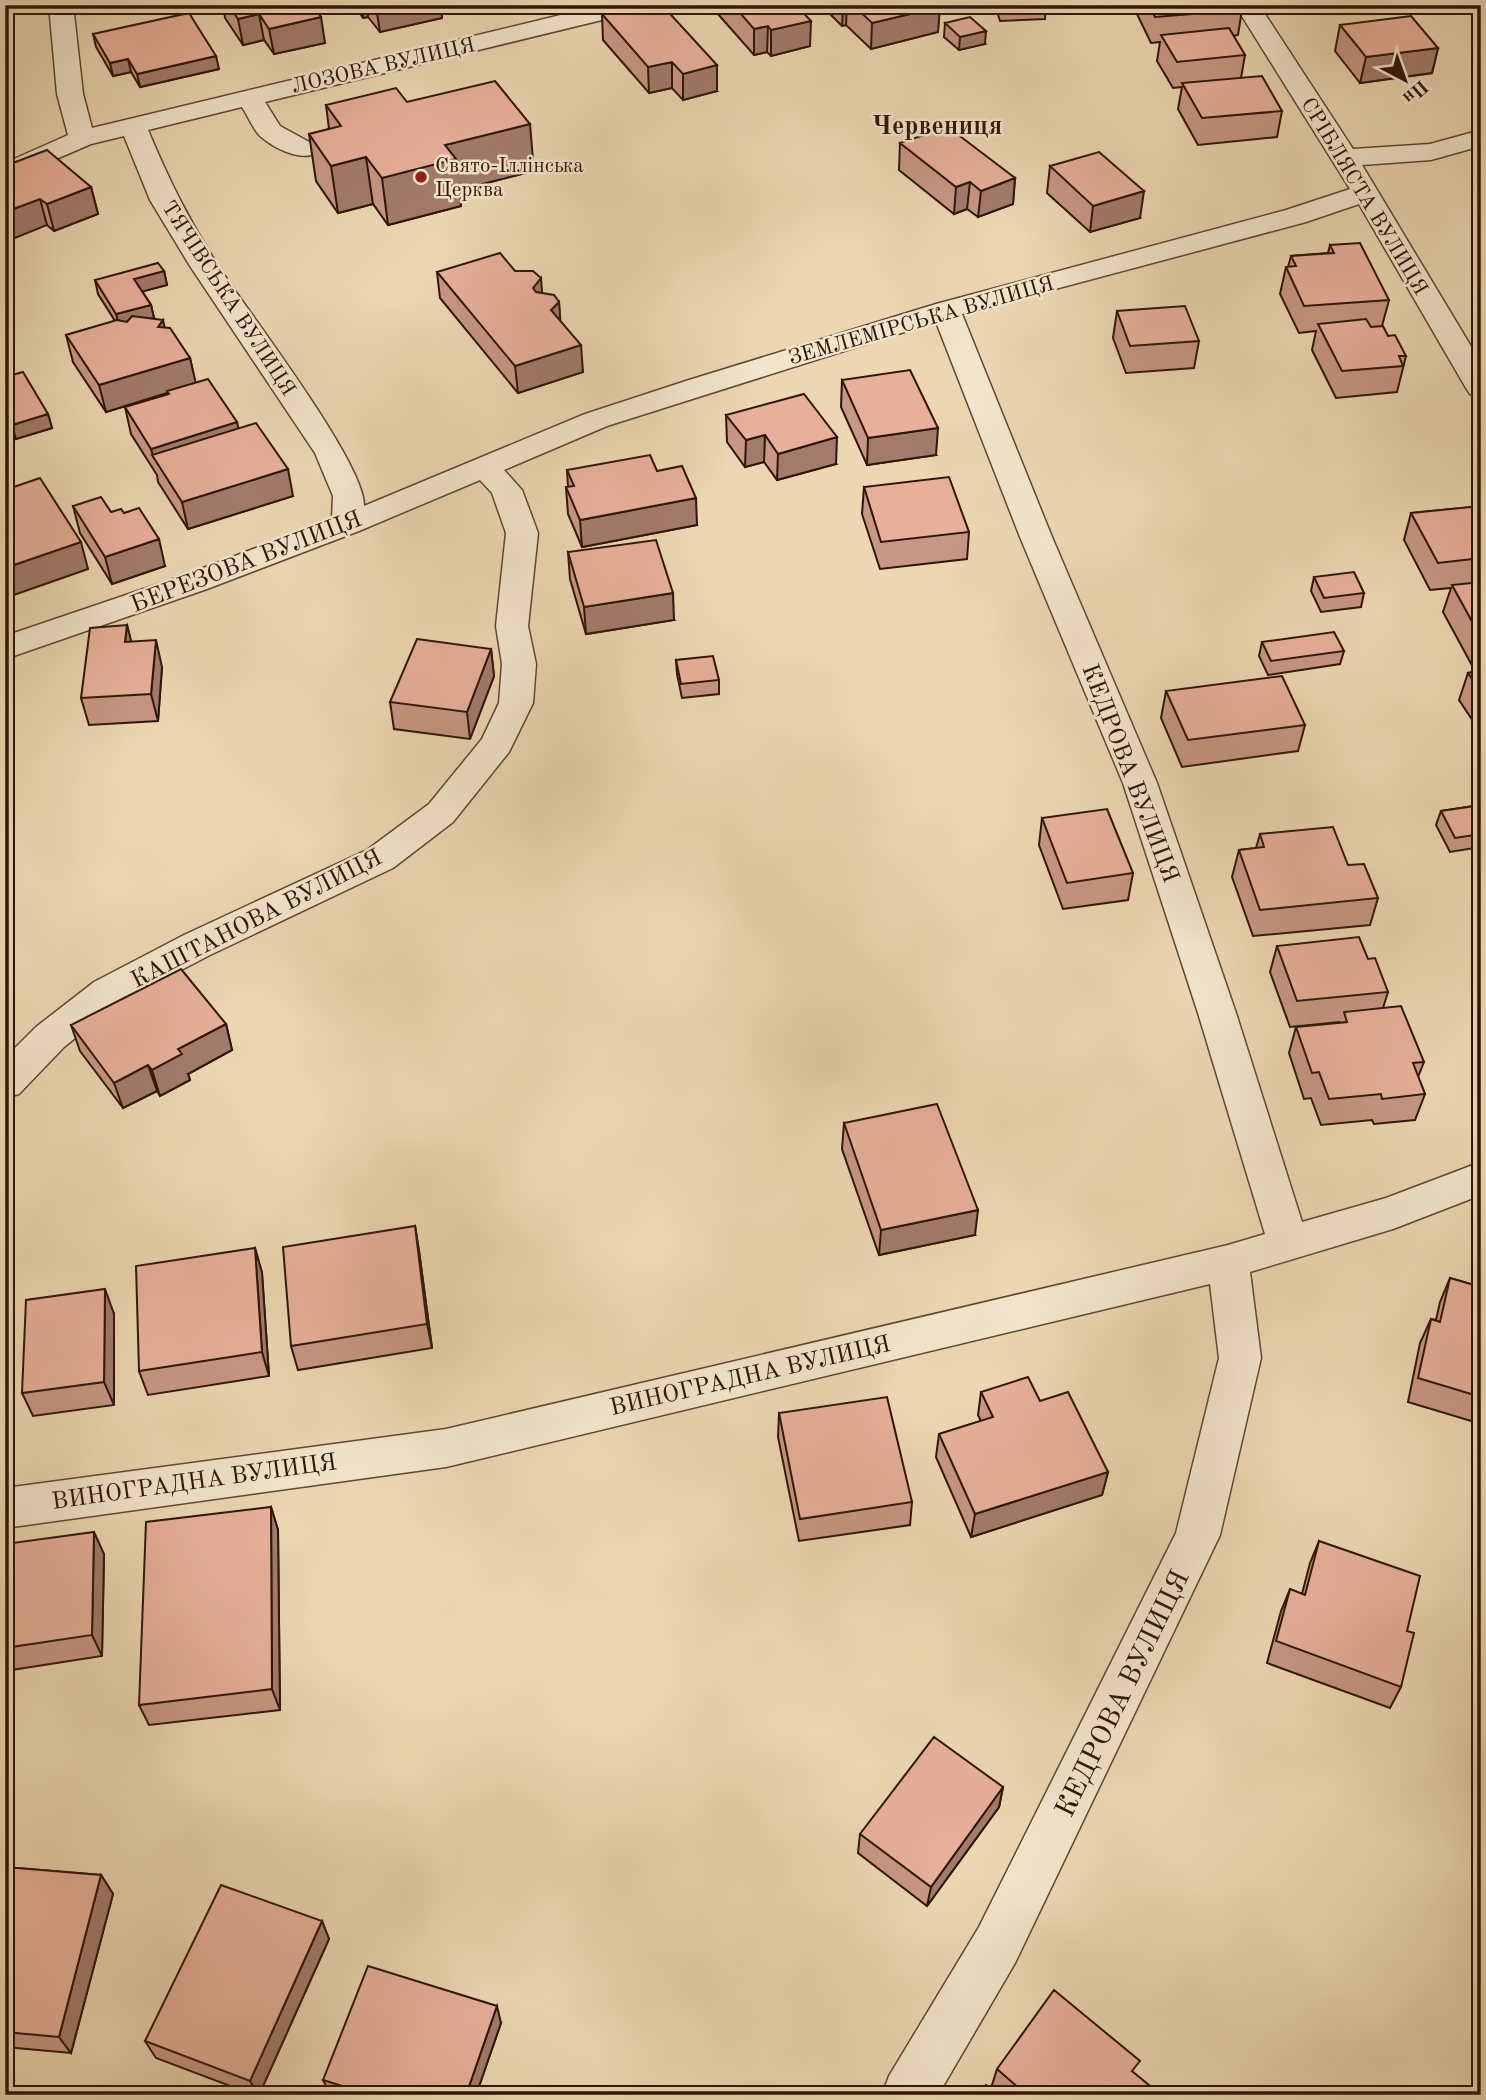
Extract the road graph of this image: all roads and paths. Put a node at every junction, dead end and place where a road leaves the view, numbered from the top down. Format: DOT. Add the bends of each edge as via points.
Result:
graph roads {
  1 [pos="61,5"];
  2 [pos="634,5"];
  3 [pos="1247,5"];
  4 [pos="249,97"];
  5 [pos="133,125"];
  6 [pos="82,138"];
  7 [pos="1481,138"];
  8 [pos="302,149"];
  9 [pos="1345,158"];
  10 [pos="5,173"];
  11 [pos="1364,193"];
  12 [pos="946,310"];
  13 [pos="1481,388"];
  14 [pos="484,466"];
  15 [pos="348,524"];
  16 [pos="5,648"];
  17 [pos="5,1083"];
  18 [pos="1481,1178"];
  19 [pos="1289,1245"];
  20 [pos="1228,1262"];
  21 [pos="5,1508"];
  22 [pos="908,2095"];
  1 -- 6 [label="street" via="70,94"];
  2 -- 4 [label="street, ЛОЗОВА ВУЛИЦЯ"];
  3 -- 9 [label="street, СРІБЛЯСТА ВУЛИЦЯ"];
  4 -- 5 [label="street, ЛОЗОВА ВУЛИЦЯ"];
  4 -- 8 [label="street" via="270,131"];
  5 -- 6 [label="street"];
  5 -- 15 [label="street, ТЯЧІВСЬКА ВУЛИЦЯ" via="164,200 330,453 349,496"];
  6 -- 10 [label="street"];
  7 -- 9 [label="street" via="1430,152"];
  9 -- 11 [label="street, СРІБЛЯСТА ВУЛИЦЯ"];
  11 -- 12 [label="street, ЗЕМЛЕМІРСЬКА ВУЛИЦЯ" via="1296,216"];
  11 -- 13 [label="street, СРІБЛЯСТА ВУЛИЦЯ"];
  12 -- 14 [label="street, ЗЕМЛЕМІРСЬКА ВУЛИЦЯ" via="674,394"];
  12 -- 19 [label="street, КЕДРОВА ВУЛИЦЯ" via="1140,783"];
  14 -- 15 [label="street, БЕРЕЗОВА ВУЛИЦЯ"];
  14 -- 17 [label="street, КАШТАНОВА ВУЛИЦЯ" via="506,491 522,533 512,626 519,664 516,703 497,744 442,813 380,859 107,992 50,1037"];
  15 -- 16 [label="street, БЕРЕЗОВА ВУЛИЦЯ"];
  18 -- 19 [label="street, ВИНОГРАДНА ВУЛИЦЯ"];
  19 -- 20 [label="street, ВИНОГРАДНА ВУЛИЦЯ"];
  20 -- 21 [label="street, ВИНОГРАДНА ВУЛИЦЯ" via="446,1448"];
  20 -- 22 [label="street, КЕДРОВА ВУЛИЦЯ" via="1240,1358 1198,1535 997,1945"];
}
